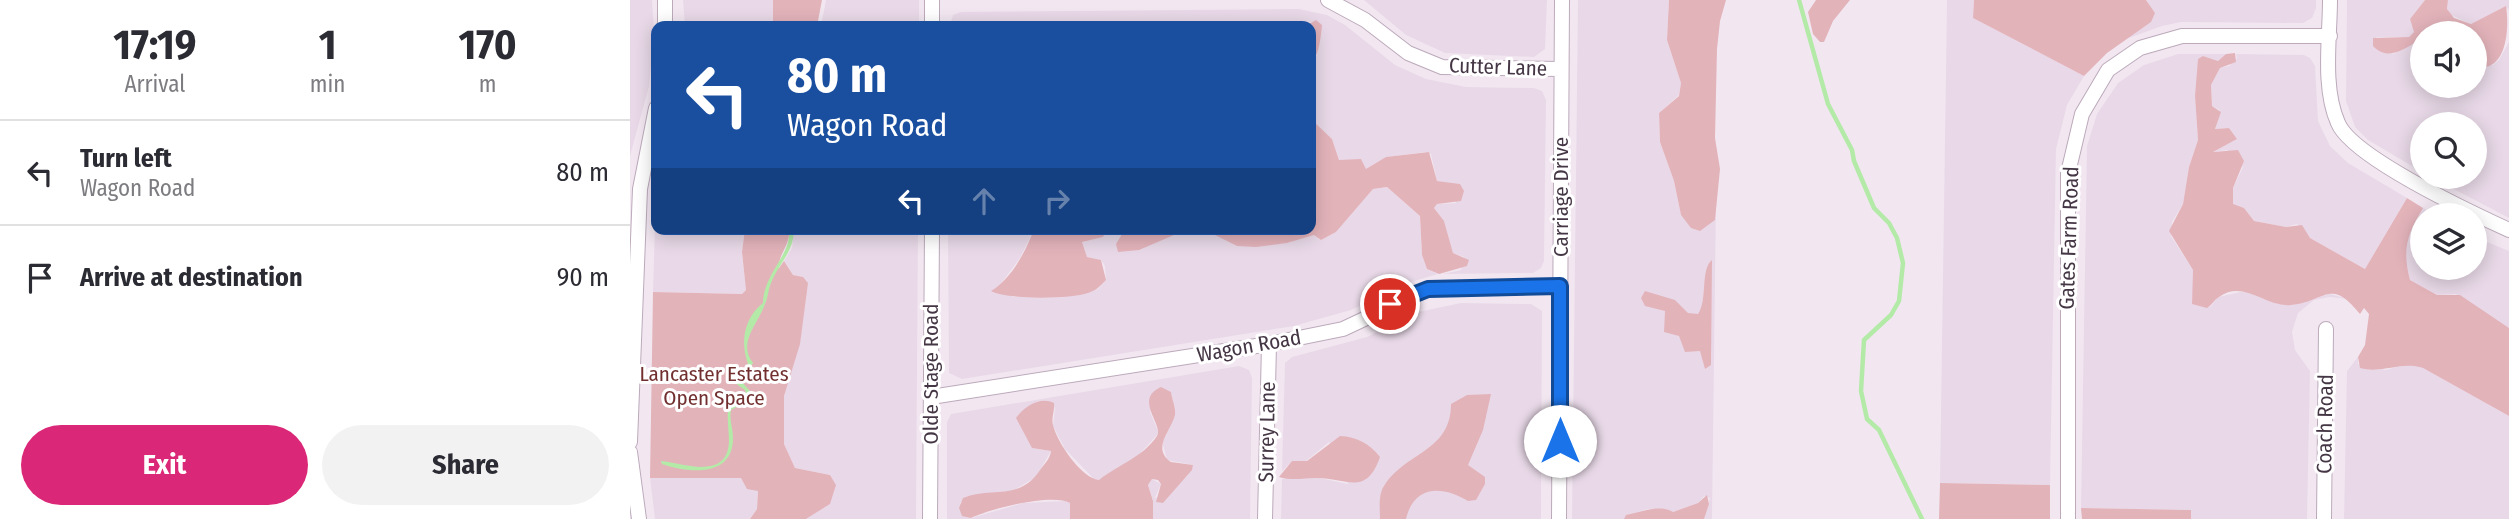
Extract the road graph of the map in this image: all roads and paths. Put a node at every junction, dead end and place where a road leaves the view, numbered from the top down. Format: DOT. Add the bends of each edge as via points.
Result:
graph roads {
  1 [pos="665,0"];
  2 [pos="932,0"];
  3 [pos="1328,0"];
  4 [pos="1562,0"];
  5 [pos="2330,0"];
  6 [pos="665,21"];
  7 [pos="932,21"];
  8 [pos="2330,36"];
  9 [pos="1561,69"];
  10 [pos="651,133"];
  11 [pos="2509,230"];
  12 [pos="932,235"];
  13 [pos="1560,286"];
  14 [pos="2326,329"];
  15 [pos="1269,344"];
  16 [pos="931,397"];
  17 [pos="630,442"];
  18 [pos="630,453"];
  19 [pos="639,519"];
  20 [pos="930,519"];
  21 [pos="1265,519"];
  22 [pos="1559,519"];
  23 [pos="2068,519"];
  24 [pos="2325,519"];
  1 -- 6 [label="street"];
  2 -- 7 [label="street"];
  3 -- 9 [label="street, Cutter Lane" via="1365,20 1408,53 1442,67"];
  4 -- 9 [label="street, Carriage Drive"];
  5 -- 8 [label="street"];
  8 -- 11 [label="street" via="2330,96 2338,124 2351,143 2458,206"];
  8 -- 23 [label="street, Gates Farm Road" via="2182,36 2140,47 2108,70 2082,114 2067,173"];
  9 -- 13 [label="street, Carriage Drive"];
  10 -- 17 [label="street" via="640,189"];
  12 -- 16 [label="street, Olde Stage Road"];
  13 -- 15 [label="street, Wagon Road" via="1428,289 1343,329"];
  13 -- 22 [label="street, Carriage Drive"];
  14 -- 24 [label="street, Coach Road"];
  15 -- 16 [label="street, Wagon Road"];
  15 -- 21 [label="street, Surrey Lane"];
  16 -- 20 [label="street, Olde Stage Road"];
  18 -- 19 [label="street"];
}
